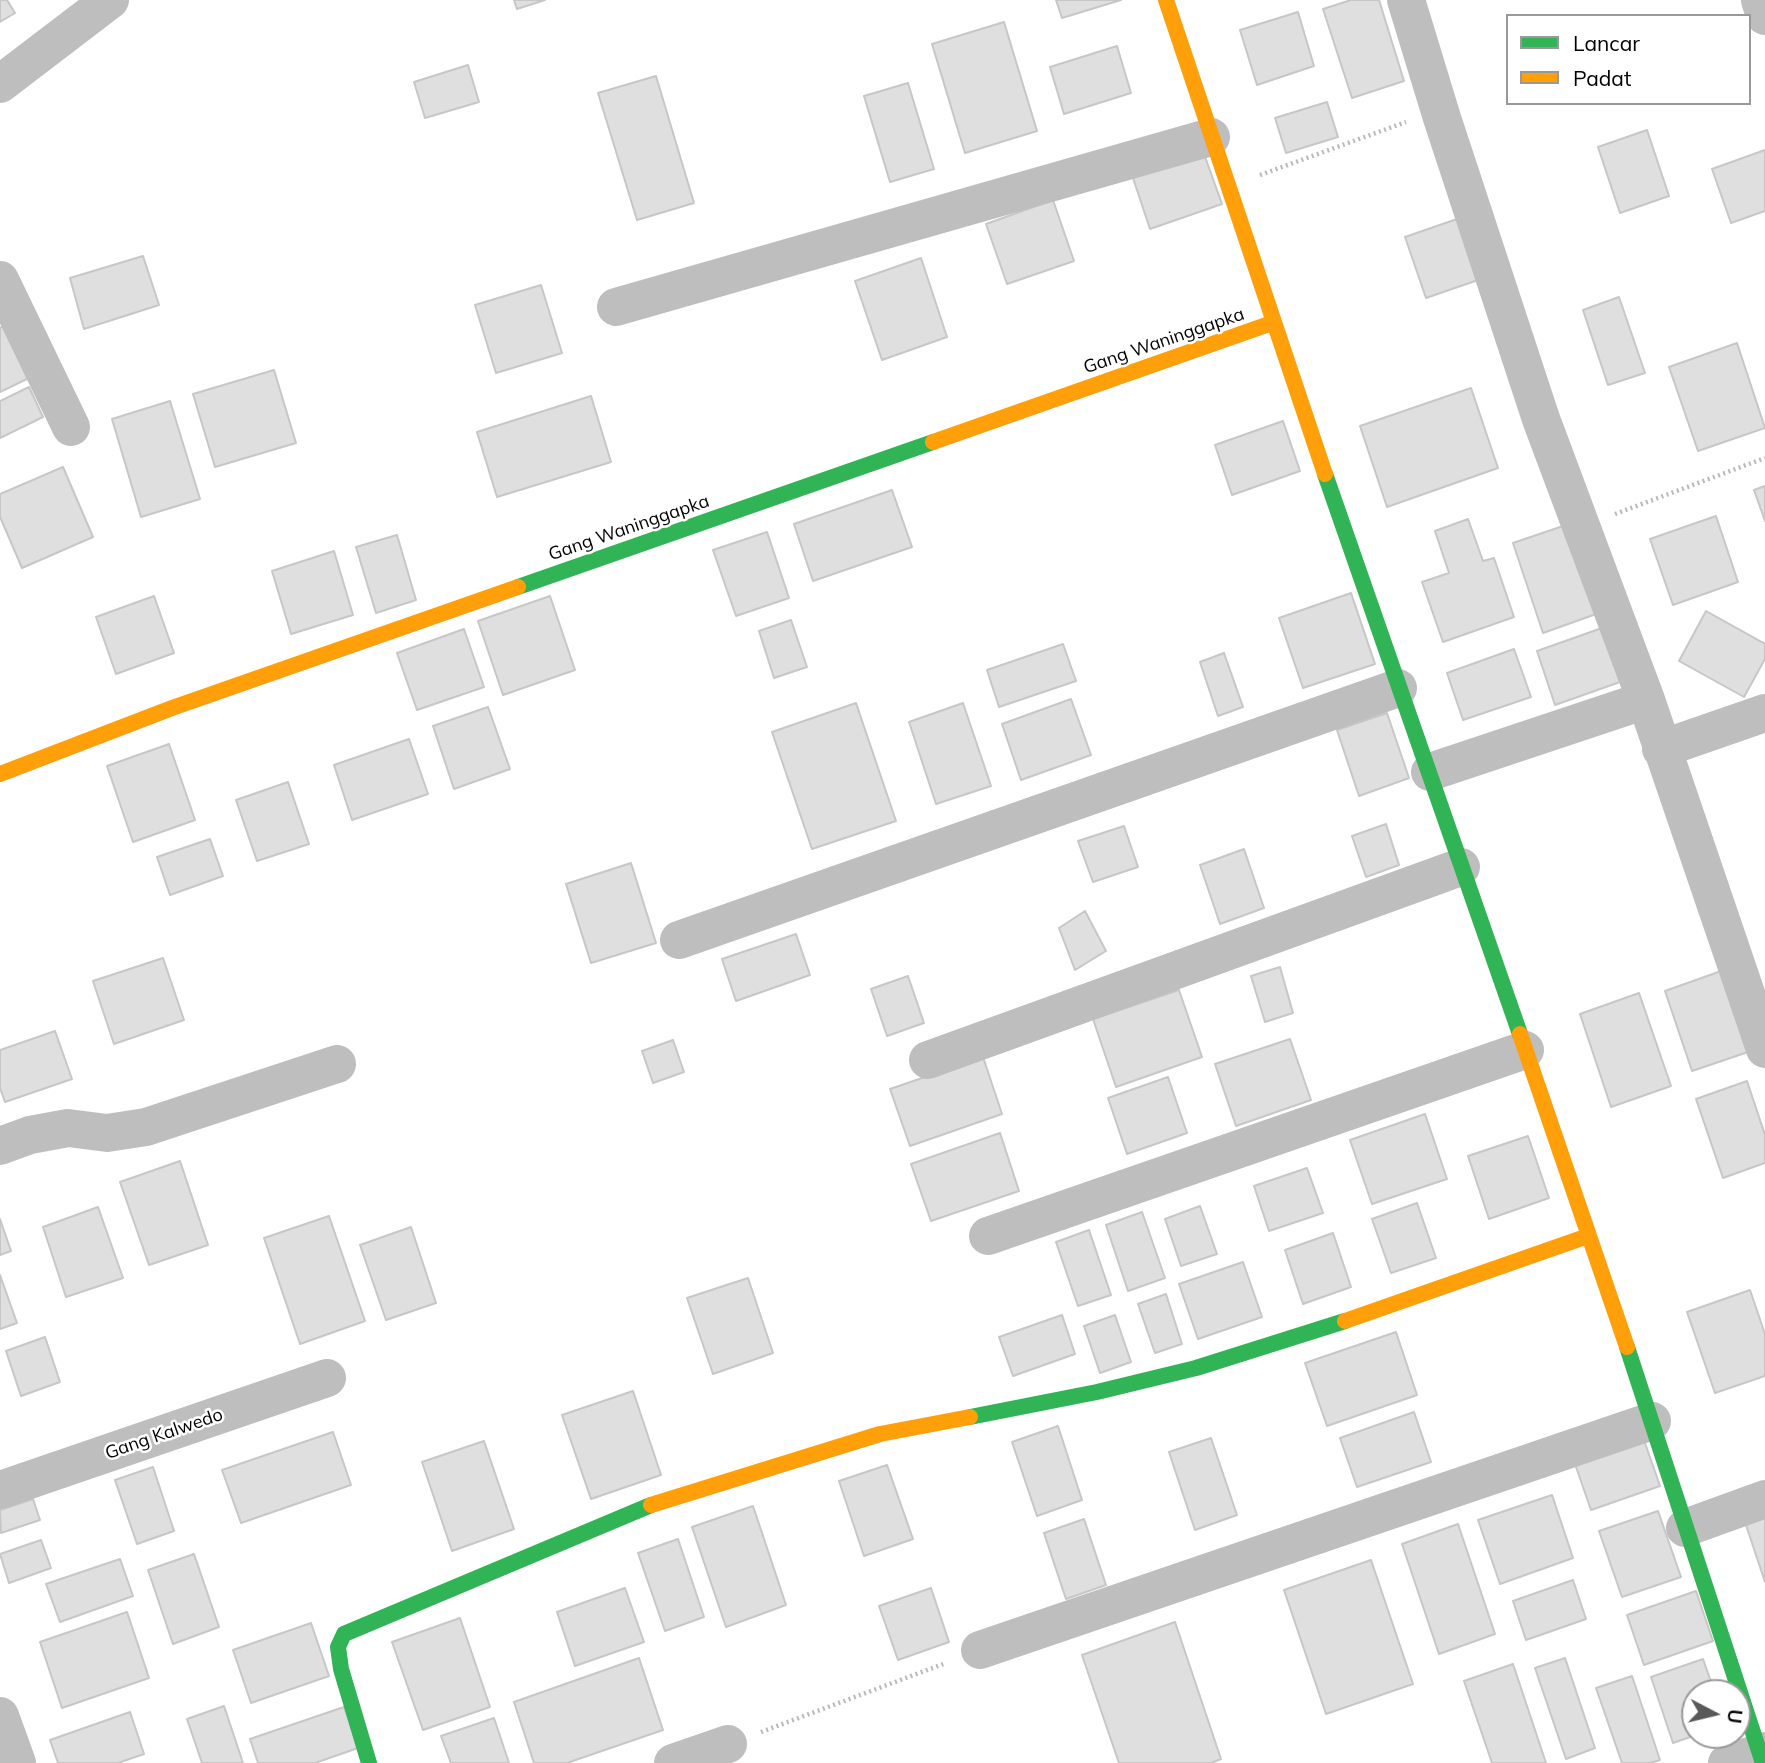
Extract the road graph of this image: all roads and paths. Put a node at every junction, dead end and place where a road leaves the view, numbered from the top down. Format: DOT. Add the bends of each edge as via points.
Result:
graph roads {
  1 [pos="110,0"];
  2 [pos="1166,0"];
  3 [pos="1406,0"];
  4 [pos="1759,0"];
  5 [pos="1765,16"];
  6 [pos="0,84"];
  7 [pos="1442,118"];
  8 [pos="1211,137"];
  9 [pos="1228,186"];
  10 [pos="0,280"];
  11 [pos="616,307"];
  12 [pos="1272,323"];
  13 [pos="71,427"];
  14 [pos="1765,458"];
  15 [pos="1583,526"];
  16 [pos="1398,688"];
  17 [pos="1646,700"];
  18 [pos="1765,713"];
  19 [pos="1661,749"];
  20 [pos="1430,772"];
  21 [pos="0,774"];
  22 [pos="1461,867"];
  23 [pos="679,940"];
  24 [pos="1765,1049"];
  25 [pos="1525,1050"];
  26 [pos="928,1060"];
  27 [pos="337,1064"];
  28 [pos="0,1146"];
  29 [pos="988,1236"];
  30 [pos="1588,1236"];
  31 [pos="327,1378"];
  32 [pos="1651,1421"];
  33 [pos="0,1490"];
  34 [pos="1765,1499"];
  35 [pos="1685,1528"];
  36 [pos="979,1650"];
  37 [pos="0,1716"];
  38 [pos="728,1744"];
  39 [pos="1754,1757"];
  40 [pos="17,1763"];
  41 [pos="369,1763"];
  42 [pos="673,1763"];
  1 -- 6 [label="street"];
  2 -- 8 [label="street"];
  3 -- 7 [label="street"];
  4 -- 5 [label="street"];
  7 -- 9 [label="path" via="1404,122"];
  7 -- 15 [label="street" via="1541,419"];
  8 -- 9 [label="street"];
  8 -- 11 [label="street"];
  9 -- 12 [label="street"];
  10 -- 13 [label="street"];
  12 -- 16 [label="street"];
  12 -- 21 [label="street, Gang Waninggapka" via="172,708"];
  14 -- 15 [label="path"];
  15 -- 17 [label="street"];
  16 -- 20 [label="street"];
  16 -- 23 [label="street"];
  17 -- 19 [label="street"];
  17 -- 20 [label="street"];
  18 -- 19 [label="street"];
  19 -- 24 [label="street"];
  20 -- 22 [label="street"];
  22 -- 25 [label="street"];
  22 -- 26 [label="street"];
  25 -- 29 [label="street"];
  25 -- 30 [label="street"];
  27 -- 28 [label="street" via="146,1127 107,1133 68,1128"];
  30 -- 32 [label="street"];
  30 -- 41 [label="street" via="1398,1305 1196,1367 1097,1392 880,1434 665,1499 364,1623 344,1634 338,1647"];
  31 -- 33 [label="street, Gang Kalwedo"];
  32 -- 35 [label="street"];
  32 -- 36 [label="street"];
  34 -- 35 [label="street"];
  35 -- 39 [label="street"];
  36 -- 38 [label="path"];
  37 -- 40 [label="street"];
  38 -- 42 [label="street"];
}
